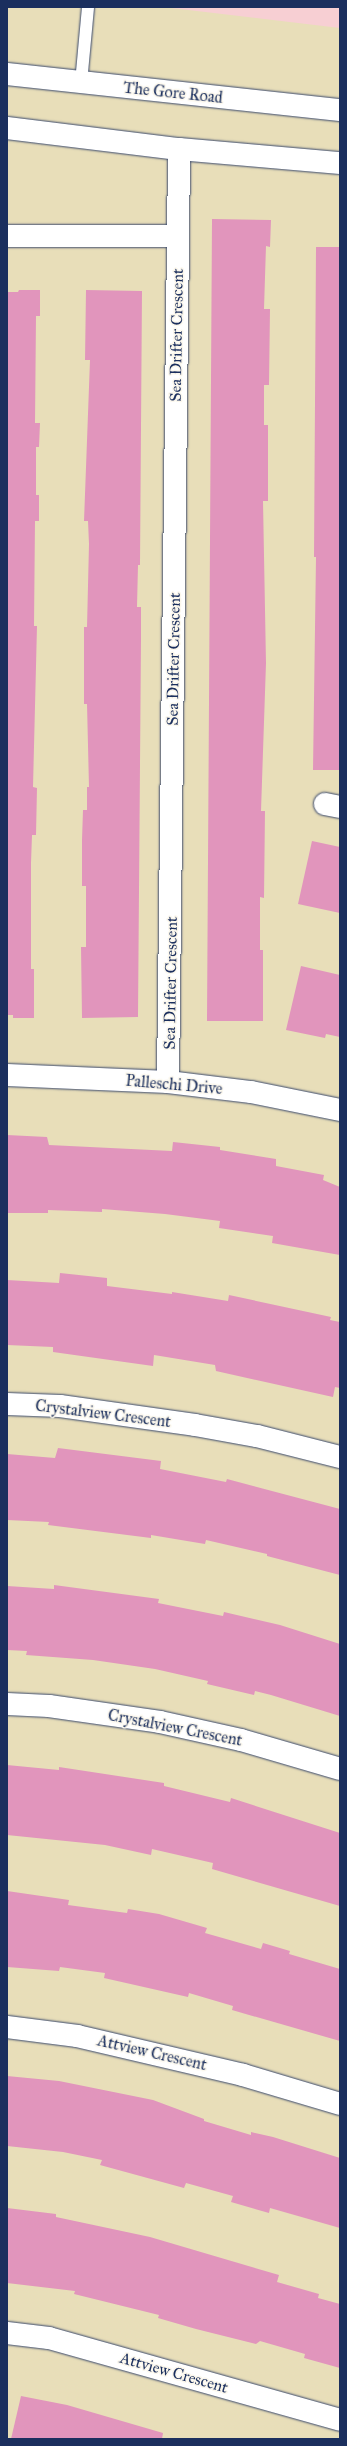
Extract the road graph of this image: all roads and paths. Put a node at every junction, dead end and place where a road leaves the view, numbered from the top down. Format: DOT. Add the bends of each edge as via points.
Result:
graph roads {
  1 [pos="88,7"];
  2 [pos="7,74"];
  3 [pos="81,83"];
  4 [pos="340,110"];
  5 [pos="7,128"];
  6 [pos="179,149"];
  7 [pos="340,163"];
  8 [pos="7,236"];
  9 [pos="178,236"];
  10 [pos="7,1075"];
  11 [pos="168,1082"];
  12 [pos="340,1110"];
  13 [pos="7,1404"];
  14 [pos="340,1457"];
  15 [pos="7,1704"];
  16 [pos="340,1769"];
  17 [pos="7,2027"];
  18 [pos="340,2104"];
  19 [pos="7,2333"];
  20 [pos="340,2420"];
  1 -- 3 [label="lane"];
  2 -- 3 [label="street, The Gore Road"];
  3 -- 4 [label="street, The Gore Road"];
  5 -- 6 [label="street"];
  6 -- 7 [label="street"];
  6 -- 9 [label="street, Sea Drifter Crescent"];
  8 -- 9 [label="street"];
  9 -- 11 [label="street, Sea Drifter Crescent"];
  10 -- 11 [label="street, Palleschi Drive"];
  11 -- 12 [label="street, Palleschi Drive" via="250,1092"];
  13 -- 14 [label="street, Crystalview Crescent" via="60,1406 195,1425 257,1436"];
  15 -- 16 [label="street, Crystalview Crescent" via="49,1706 160,1722 241,1740"];
  17 -- 18 [label="street, Attview Crescent" via="77,2036 243,2075"];
  19 -- 20 [label="street, Attview Crescent" via="49,2338"];
}
